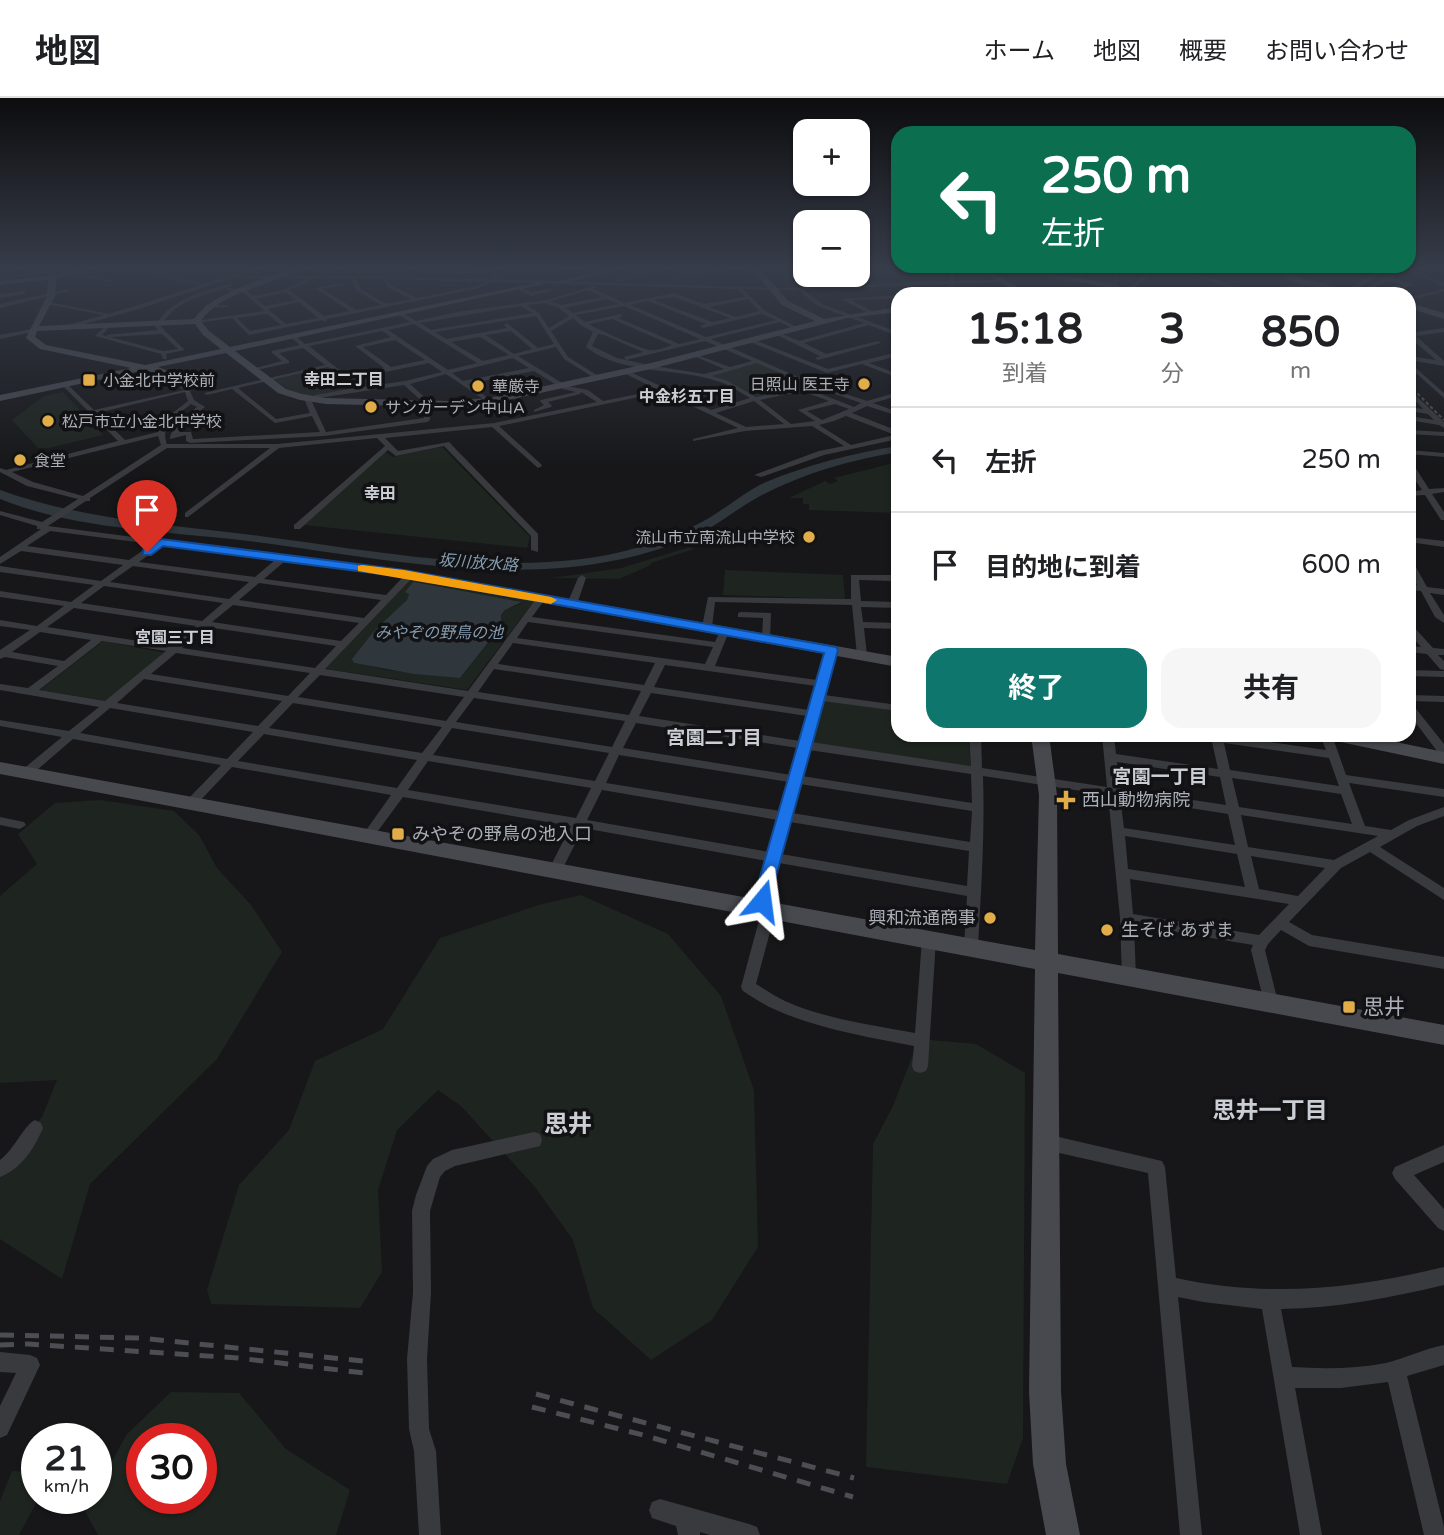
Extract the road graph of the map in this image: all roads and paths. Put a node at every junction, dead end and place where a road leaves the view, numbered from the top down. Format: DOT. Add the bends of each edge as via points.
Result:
graph roads {
  1 [pos="18,333"];
  2 [pos="31,333"];
  3 [pos="101,333"];
  4 [pos="118,333"];
  5 [pos="166,333"];
  6 [pos="207,333"];
  7 [pos="307,333"];
  8 [pos="364,333"];
  9 [pos="389,333"];
  10 [pos="435,333"];
  11 [pos="493,333"];
  12 [pos="516,333"];
  13 [pos="548,333"];
  14 [pos="596,333"];
  15 [pos="606,333"];
  16 [pos="650,333"];
  17 [pos="693,333"];
  18 [pos="727,333"];
  19 [pos="782,333"];
  20 [pos="834,333"];
  21 [pos="778,334"];
  22 [pos="481,335"];
  23 [pos="98,336"];
  24 [pos="292,336"];
  25 [pos="0,337"];
  26 [pos="396,338"];
  27 [pos="705,338"];
  28 [pos="867,338"];
  29 [pos="1416,340"];
  30 [pos="446,341"];
  31 [pos="752,341"];
  32 [pos="799,342"];
  33 [pos="878,343"];
  34 [pos="555,345"];
  35 [pos="678,345"];
  36 [pos="305,346"];
  37 [pos="726,347"];
  38 [pos="228,349"];
  39 [pos="536,349"];
  40 [pos="891,349"];
  41 [pos="649,352"];
  42 [pos="891,354"];
  43 [pos="513,355"];
  44 [pos="696,355"];
  45 [pos="825,356"];
  46 [pos="165,358"];
  47 [pos="623,359"];
  48 [pos="1416,359"];
  49 [pos="430,361"];
  50 [pos="759,361"];
  51 [pos="804,361"];
  52 [pos="481,363"];
  53 [pos="864,363"];
  54 [pos="1443,363"];
  55 [pos="331,365"];
  56 [pos="651,366"];
  57 [pos="143,367"];
  58 [pos="389,369"];
  59 [pos="534,369"];
  60 [pos="729,369"];
  61 [pos="254,370"];
  62 [pos="827,371"];
  63 [pos="1416,371"];
  64 [pos="446,372"];
  65 [pos="626,372"];
  66 [pos="891,373"];
  67 [pos="498,376"];
  68 [pos="702,377"];
  69 [pos="347,378"];
  70 [pos="598,378"];
  71 [pos="267,379"];
  72 [pos="799,379"];
  73 [pos="1428,382"];
  74 [pos="405,383"];
  75 [pos="463,383"];
  76 [pos="1444,383"];
  77 [pos="64,384"];
  78 [pos="562,386"];
  79 [pos="732,386"];
  80 [pos="233,387"];
  81 [pos="187,390"];
  82 [pos="361,390"];
  83 [pos="665,390"];
  84 [pos="586,391"];
  85 [pos="207,393"];
  86 [pos="525,394"];
  87 [pos="891,396"];
  88 [pos="1444,396"];
  89 [pos="0,398"];
  90 [pos="1416,398"];
  91 [pos="311,399"];
  92 [pos="685,399"];
  93 [pos="754,399"];
  94 [pos="191,401"];
  95 [pos="489,401"];
  96 [pos="834,402"];
  97 [pos="428,403"];
  98 [pos="602,403"];
  99 [pos="867,403"];
  100 [pos="550,406"];
  101 [pos="578,408"];
  102 [pos="854,409"];
  103 [pos="1416,410"];
  104 [pos="93,412"];
  105 [pos="711,412"];
  106 [pos="891,412"];
  107 [pos="1431,412"];
  108 [pos="846,413"];
  109 [pos="314,414"];
  110 [pos="1416,419"];
  111 [pos="817,423"];
  112 [pos="497,425"];
  113 [pos="789,425"];
  114 [pos="1442,425"];
  115 [pos="745,429"];
  116 [pos="1416,432"];
  117 [pos="161,433"];
  118 [pos="891,433"];
  119 [pos="324,434"];
  120 [pos="1444,434"];
  121 [pos="173,435"];
  122 [pos="379,436"];
  123 [pos="891,437"];
  124 [pos="242,438"];
  125 [pos="695,440"];
  126 [pos="123,442"];
  127 [pos="169,446"];
  128 [pos="277,446"];
  129 [pos="389,446"];
  130 [pos="848,446"];
  131 [pos="1416,453"];
  132 [pos="1444,455"];
  133 [pos="538,466"];
  134 [pos="2,470"];
  135 [pos="758,474"];
  136 [pos="1416,475"];
  137 [pos="1444,490"];
  138 [pos="1427,492"];
  139 [pos="1416,493"];
  140 [pos="85,500"];
  141 [pos="0,513"];
  142 [pos="188,514"];
  143 [pos="1444,518"];
  144 [pos="46,523"];
  145 [pos="297,527"];
  146 [pos="1416,541"];
  147 [pos="161,542"];
  148 [pos="1444,544"];
  149 [pos="16,549"];
  150 [pos="535,550"];
  151 [pos="282,559"];
  152 [pos="0,561"];
  153 [pos="132,563"];
  154 [pos="0,569"];
  155 [pos="410,575"];
  156 [pos="1416,575"];
  157 [pos="582,578"];
  158 [pos="891,578"];
  159 [pos="257,580"];
  160 [pos="103,583"];
  161 [pos="1416,588"];
  162 [pos="1424,589"];
  163 [pos="1444,592"];
  164 [pos="0,594"];
  165 [pos="388,598"];
  166 [pos="541,598"];
  167 [pos="231,602"];
  168 [pos="856,603"];
  169 [pos="572,604"];
  170 [pos="72,605"];
  171 [pos="891,605"];
  172 [pos="741,615"];
  173 [pos="526,619"];
  174 [pos="1444,620"];
  175 [pos="366,621"];
  176 [pos="0,623"];
  177 [pos="204,624"];
  178 [pos="859,625"];
  179 [pos="891,626"];
  180 [pos="707,627"];
  181 [pos="39,628"];
  182 [pos="725,629"];
  183 [pos="1416,635"];
  184 [pos="767,637"];
  185 [pos="100,638"];
  186 [pos="511,640"];
  187 [pos="342,645"];
  188 [pos="718,645"];
  189 [pos="174,649"];
  190 [pos="1416,649"];
  191 [pos="831,650"];
  192 [pos="1430,650"];
  193 [pos="1444,652"];
  194 [pos="1,654"];
  195 [pos="862,655"];
  196 [pos="891,661"];
  197 [pos="661,662"];
  198 [pos="66,664"];
  199 [pos="492,666"];
  200 [pos="1444,667"];
  201 [pos="709,668"];
  202 [pos="317,671"];
  203 [pos="1416,673"];
  204 [pos="1444,674"];
  205 [pos="142,676"];
  206 [pos="822,684"];
  207 [pos="0,687"];
  208 [pos="648,690"];
  209 [pos="30,692"];
  210 [pos="471,694"];
  211 [pos="818,697"];
  212 [pos="1416,698"];
  213 [pos="1444,699"];
  214 [pos="291,700"];
  215 [pos="108,705"];
  216 [pos="891,707"];
  217 [pos="815,714"];
  218 [pos="1416,716"];
  219 [pos="632,719"];
  220 [pos="0,723"];
  221 [pos="450,724"];
  222 [pos="261,730"];
  223 [pos="1427,730"];
  224 [pos="1444,731"];
  225 [pos="71,736"];
  226 [pos="976,742"];
  227 [pos="1041,742"];
  228 [pos="1109,742"];
  229 [pos="1218,742"];
  230 [pos="1249,742"];
  231 [pos="1328,742"];
  232 [pos="1369,742"];
  233 [pos="806,745"];
  234 [pos="615,751"];
  235 [pos="1444,752"];
  236 [pos="1333,755"];
  237 [pos="426,757"];
  238 [pos="1110,757"];
  239 [pos="1444,758"];
  240 [pos="229,763"];
  241 [pos="0,768"];
  242 [pos="978,770"];
  243 [pos="26,773"];
  244 [pos="1225,773"];
  245 [pos="1341,778"];
  246 [pos="796,779"];
  247 [pos="1047,782"];
  248 [pos="598,786"];
  249 [pos="1346,791"];
  250 [pos="400,792"];
  251 [pos="1114,792"];
  252 [pos="1444,793"];
  253 [pos="191,803"];
  254 [pos="978,808"];
  255 [pos="1233,810"];
  256 [pos="1444,811"];
  257 [pos="784,817"];
  258 [pos="0,821"];
  259 [pos="580,824"];
  260 [pos="20,825"];
  261 [pos="1360,829"];
  262 [pos="1118,831"];
  263 [pos="1391,834"];
  264 [pos="368,836"];
  265 [pos="1370,846"];
  266 [pos="976,848"];
  267 [pos="1243,850"];
  268 [pos="774,857"];
  269 [pos="1336,865"];
  270 [pos="555,871"];
  271 [pos="1122,873"];
  272 [pos="975,892"];
  273 [pos="1253,894"];
  274 [pos="1444,895"];
  275 [pos="1300,901"];
  276 [pos="765,909"];
  277 [pos="1126,918"];
  278 [pos="1280,923"];
  279 [pos="929,939"];
  280 [pos="1262,942"];
  281 [pos="971,947"];
  282 [pos="1046,961"];
  283 [pos="1444,963"];
  284 [pos="1129,977"];
  285 [pos="1271,1002"];
  286 [pos="1444,1035"];
  287 [pos="921,1041"];
  288 [pos="920,1066"];
  289 [pos="35,1128"];
  290 [pos="534,1140"];
  291 [pos="1046,1142"];
  292 [pos="1444,1153"];
  293 [pos="0,1169"];
  294 [pos="1444,1222"];
  295 [pos="1444,1276"];
  296 [pos="1167,1285"];
  297 [pos="1270,1300"];
  298 [pos="1444,1355"];
  299 [pos="0,1362"];
  300 [pos="1395,1370"];
  301 [pos="1285,1377"];
  302 [pos="0,1428"];
  303 [pos="660,1510"];
  304 [pos="687,1526"];
  305 [pos="430,1535"];
  306 [pos="749,1535"];
  307 [pos="1063,1535"];
  308 [pos="1191,1535"];
  309 [pos="1311,1535"];
  310 [pos="1435,1535"];
  1 -- 25 [label="street"];
  2 -- 57 [label="street" via="30,340 43,347"];
  3 -- 23 [label="street"];
  4 -- 23 [label="street"];
  5 -- 46 [label="street" via="182,350"];
  6 -- 38 [label="street"];
  7 -- 24 [label="street"];
  8 -- 36 [label="street"];
  9 -- 26 [label="street"];
  10 -- 30 [label="street"];
  11 -- 22 [label="street"];
  12 -- 39 [label="street"];
  13 -- 34 [label="street"];
  14 -- 47 [label="street" via="591,350"];
  15 -- 41 [label="street"];
  16 -- 35 [label="street"];
  17 -- 27 [label="street"];
  18 -- 27 [label="street"];
  19 -- 21 [label="street"];
  20 -- 32 [label="street"];
  21 -- 31 [label="street"];
  21 -- 32 [label="street"];
  22 -- 30 [label="street"];
  22 -- 43 [label="street"];
  23 -- 46 [label="street"];
  24 -- 36 [label="street"];
  24 -- 38 [label="street"];
  26 -- 49 [label="street"];
  26 -- 58 [label="street" via="358,346"];
  27 -- 35 [label="street"];
  27 -- 37 [label="street"];
  28 -- 33 [label="street"];
  29 -- 54 [label="street"];
  30 -- 52 [label="street"];
  31 -- 37 [label="street"];
  31 -- 51 [label="street"];
  32 -- 45 [label="street"];
  33 -- 40 [label="street"];
  33 -- 45 [label="street"];
  34 -- 39 [label="street"];
  34 -- 70 [label="street" via="566,358"];
  35 -- 41 [label="street"];
  36 -- 55 [label="street"];
  36 -- 61 [label="street" via="274,352 287,362"];
  37 -- 44 [label="street"];
  37 -- 50 [label="street"];
  38 -- 46 [label="street"];
  38 -- 61 [label="street"];
  39 -- 43 [label="street"];
  41 -- 47 [label="street"];
  42 -- 53 [label="street"];
  43 -- 52 [label="street"];
  43 -- 59 [label="street"];
  44 -- 56 [label="street"];
  44 -- 60 [label="street"];
  45 -- 51 [label="street"];
  46 -- 57 [label="street"];
  47 -- 56 [label="street"];
  48 -- 54 [label="street"];
  49 -- 58 [label="street"];
  49 -- 64 [label="street"];
  50 -- 60 [label="street"];
  50 -- 72 [label="street"];
  51 -- 62 [label="street"];
  52 -- 64 [label="street"];
  53 -- 62 [label="street"];
  53 -- 66 [label="street"];
  55 -- 69 [label="street"];
  55 -- 71 [label="street"];
  56 -- 65 [label="street"];
  56 -- 68 [label="street"];
  57 -- 77 [label="street"];
  57 -- 81 [label="street" via="173,376"];
  58 -- 69 [label="street"];
  59 -- 67 [label="street"];
  59 -- 78 [label="street"];
  60 -- 68 [label="street"];
  61 -- 71 [label="street"];
  62 -- 72 [label="street"];
  63 -- 73 [label="street"];
  64 -- 74 [label="street"];
  64 -- 75 [label="street"];
  65 -- 70 [label="street"];
  65 -- 83 [label="street"];
  67 -- 75 [label="street"];
  67 -- 86 [label="street"];
  68 -- 79 [label="street"];
  69 -- 82 [label="street"];
  70 -- 78 [label="street"];
  71 -- 80 [label="street"];
  71 -- 91 [label="street" via="290,394"];
  72 -- 99 [label="street"];
  73 -- 76 [label="street"];
  73 -- 88 [label="street"];
  74 -- 82 [label="street"];
  74 -- 97 [label="street"];
  75 -- 95 [label="street"];
  77 -- 89 [label="street"];
  77 -- 104 [label="street"];
  78 -- 84 [label="street"];
  78 -- 86 [label="street"];
  79 -- 92 [label="street"];
  79 -- 93 [label="street"];
  80 -- 85 [label="street"];
  80 -- 109 [label="street" via="273,420"];
  81 -- 94 [label="street"];
  81 -- 104 [label="street"];
  82 -- 91 [label="street"];
  83 -- 92 [label="street"];
  83 -- 98 [label="street"];
  84 -- 98 [label="street"];
  84 -- 100 [label="street" via="543,401"];
  86 -- 95 [label="street"];
  87 -- 99 [label="street"];
  90 -- 107 [label="street"];
  91 -- 97 [label="street"];
  91 -- 109 [label="street"];
  92 -- 105 [label="street"];
  93 -- 96 [label="street" via="803,388"];
  93 -- 105 [label="street"];
  93 -- 113 [label="street"];
  94 -- 117 [label="street" via="171,416"];
  94 -- 121 [label="street" via="202,407"];
  95 -- 97 [label="street"];
  96 -- 102 [label="street"];
  96 -- 111 [label="street" via="801,410"];
  97 -- 119 [label="street" via="427,420"];
  98 -- 101 [label="street"];
  99 -- 102 [label="street"];
  99 -- 106 [label="street"];
  100 -- 101 [label="street"];
  100 -- 112 [label="street" via="499,420"];
  101 -- 112 [label="street"];
  102 -- 108 [label="street"];
  103 -- 107 [label="street"];
  104 -- 126 [label="street"];
  105 -- 115 [label="street"];
  107 -- 114 [label="street"];
  108 -- 111 [label="street"];
  108 -- 118 [label="street"];
  109 -- 119 [label="street"];
  110 -- 114 [label="street"];
  111 -- 113 [label="street"];
  111 -- 130 [label="street"];
  112 -- 122 [label="street"];
  112 -- 133 [label="street"];
  113 -- 115 [label="street"];
  115 -- 125 [label="street"];
  116 -- 120 [label="street"];
  117 -- 126 [label="street"];
  117 -- 127 [label="street" via="161,440"];
  119 -- 124 [label="street"];
  121 -- 124 [label="street" via="189,433 190,441"];
  121 -- 127 [label="street"];
  122 -- 128 [label="street"];
  122 -- 129 [label="street"];
  123 -- 130 [label="street"];
  124 -- 127 [label="street"];
  126 -- 134 [label="street"];
  127 -- 128 [label="street"];
  127 -- 140 [label="street"];
  128 -- 142 [label="street"];
  129 -- 145 [label="street"];
  129 -- 150 [label="street" via="396,454 446,444 535,536"];
  130 -- 135 [label="street"];
  131 -- 132 [label="street"];
  134 -- 140 [label="street" via="30,484"];
  136 -- 138 [label="street"];
  137 -- 138 [label="street"];
  138 -- 139 [label="street"];
  138 -- 143 [label="street"];
  140 -- 144 [label="street"];
  141 -- 144 [label="street"];
  144 -- 149 [label="street" via="13,544"];
  146 -- 148 [label="street"];
  147 -- 149 [label="street" via="48,528"];
  147 -- 151 [label="street"];
  147 -- 153 [label="street"];
  149 -- 152 [label="street"];
  149 -- 153 [label="street"];
  151 -- 155 [label="street"];
  151 -- 159 [label="street"];
  153 -- 159 [label="street"];
  153 -- 160 [label="street"];
  154 -- 160 [label="street"];
  155 -- 165 [label="street"];
  155 -- 166 [label="street"];
  156 -- 162 [label="street"];
  157 -- 169 [label="street"];
  158 -- 168 [label="street" via="854,577"];
  159 -- 165 [label="street"];
  159 -- 167 [label="street"];
  160 -- 167 [label="street"];
  160 -- 170 [label="street"];
  161 -- 162 [label="street"];
  162 -- 163 [label="street"];
  162 -- 174 [label="street"];
  164 -- 170 [label="street"];
  165 -- 175 [label="street"];
  166 -- 169 [label="street"];
  166 -- 173 [label="street"];
  167 -- 175 [label="street"];
  167 -- 177 [label="street"];
  168 -- 171 [label="street"];
  168 -- 178 [label="street"];
  168 -- 180 [label="street" via="710,599"];
  169 -- 180 [label="street"];
  170 -- 177 [label="street"];
  170 -- 181 [label="street"];
  172 -- 184 [label="street" via="768,615"];
  173 -- 186 [label="street"];
  173 -- 188 [label="street"];
  175 -- 187 [label="street"];
  176 -- 181 [label="street"];
  177 -- 187 [label="street"];
  177 -- 189 [label="street"];
  178 -- 179 [label="street"];
  178 -- 195 [label="street"];
  180 -- 182 [label="street"];
  181 -- 185 [label="street"];
  181 -- 194 [label="street"];
  182 -- 184 [label="street"];
  182 -- 188 [label="street"];
  183 -- 192 [label="street"];
  184 -- 191 [label="street"];
  185 -- 189 [label="street"];
  185 -- 198 [label="street"];
  186 -- 197 [label="street"];
  186 -- 199 [label="street"];
  187 -- 202 [label="street"];
  188 -- 201 [label="street"];
  189 -- 202 [label="street"];
  189 -- 205 [label="street"];
  190 -- 192 [label="street"];
  191 -- 195 [label="street"];
  191 -- 206 [label="street"];
  192 -- 193 [label="street"];
  192 -- 200 [label="street"];
  194 -- 198 [label="street"];
  195 -- 196 [label="street"];
  197 -- 201 [label="street"];
  197 -- 208 [label="street"];
  198 -- 209 [label="street"];
  199 -- 208 [label="street"];
  199 -- 210 [label="street"];
  201 -- 206 [label="street"];
  202 -- 210 [label="street"];
  202 -- 214 [label="street"];
  203 -- 204 [label="street"];
  205 -- 214 [label="street"];
  205 -- 215 [label="street"];
  206 -- 211 [label="street"];
  207 -- 209 [label="street"];
  208 -- 217 [label="street"];
  208 -- 219 [label="street"];
  209 -- 215 [label="street"];
  210 -- 219 [label="street"];
  210 -- 221 [label="street"];
  211 -- 216 [label="street"];
  211 -- 217 [label="street"];
  212 -- 213 [label="street"];
  214 -- 221 [label="street"];
  214 -- 222 [label="street"];
  215 -- 222 [label="street"];
  215 -- 225 [label="street"];
  217 -- 233 [label="street"];
  218 -- 223 [label="street"];
  219 -- 233 [label="street"];
  219 -- 234 [label="street"];
  220 -- 225 [label="street"];
  221 -- 234 [label="street"];
  221 -- 237 [label="street"];
  222 -- 237 [label="street"];
  222 -- 240 [label="street"];
  223 -- 224 [label="street"];
  223 -- 235 [label="street"];
  225 -- 240 [label="street"];
  225 -- 243 [label="street"];
  226 -- 242 [label="street"];
  227 -- 247 [label="street"];
  228 -- 238 [label="street"];
  229 -- 244 [label="street"];
  230 -- 236 [label="street"];
  231 -- 236 [label="street"];
  232 -- 239 [label="street"];
  233 -- 242 [label="street"];
  233 -- 246 [label="street"];
  234 -- 246 [label="street"];
  234 -- 248 [label="street"];
  236 -- 245 [label="street"];
  237 -- 248 [label="street"];
  237 -- 250 [label="street"];
  238 -- 244 [label="street"];
  238 -- 251 [label="street"];
  240 -- 250 [label="street"];
  240 -- 253 [label="street"];
  241 -- 243 [label="street"];
  242 -- 247 [label="street"];
  242 -- 254 [label="street"];
  243 -- 253 [label="street"];
  244 -- 249 [label="street"];
  244 -- 255 [label="street"];
  245 -- 249 [label="street"];
  245 -- 252 [label="street"];
  246 -- 254 [label="street"];
  246 -- 257 [label="street"];
  247 -- 251 [label="street"];
  247 -- 282 [label="street"];
  248 -- 257 [label="street"];
  248 -- 259 [label="street"];
  249 -- 261 [label="street"];
  250 -- 259 [label="street"];
  250 -- 264 [label="street"];
  251 -- 255 [label="street"];
  251 -- 262 [label="street"];
  253 -- 264 [label="street"];
  254 -- 266 [label="street"];
  255 -- 261 [label="street"];
  255 -- 267 [label="street"];
  256 -- 263 [label="street"];
  257 -- 266 [label="street"];
  257 -- 268 [label="street"];
  258 -- 260 [label="street"];
  259 -- 268 [label="street"];
  259 -- 270 [label="street"];
  261 -- 263 [label="street"];
  262 -- 267 [label="street"];
  262 -- 271 [label="street"];
  263 -- 265 [label="street"];
  264 -- 270 [label="street"];
  265 -- 269 [label="street"];
  265 -- 274 [label="street"];
  266 -- 272 [label="street"];
  267 -- 269 [label="street"];
  267 -- 273 [label="street"];
  268 -- 272 [label="street"];
  268 -- 276 [label="street"];
  269 -- 275 [label="street"];
  270 -- 276 [label="street"];
  271 -- 273 [label="street"];
  271 -- 277 [label="street"];
  272 -- 281 [label="street"];
  273 -- 275 [label="street"];
  275 -- 278 [label="street"];
  276 -- 279 [label="street"];
  276 -- 287 [label="street" via="748,987 804,1014"];
  277 -- 280 [label="street"];
  277 -- 284 [label="street"];
  278 -- 280 [label="street"];
  278 -- 283 [label="street" via="1309,940"];
  279 -- 281 [label="street"];
  279 -- 287 [label="street"];
  280 -- 285 [label="street" via="1258,950"];
  281 -- 282 [label="street"];
  282 -- 284 [label="street"];
  282 -- 291 [label="street"];
  284 -- 285 [label="street"];
  285 -- 286 [label="street"];
  287 -- 288 [label="street"];
  289 -- 293 [label="street" via="18,1157"];
  290 -- 305 [label="street" via="452,1158 433,1172 425,1195 417,1359"];
  291 -- 296 [label="street" via="1156,1167"];
  291 -- 307 [label="street" via="1047,1430"];
  292 -- 294 [label="street" via="1401,1173"];
  295 -- 297 [label="street" via="1346,1296"];
  296 -- 297 [label="street" via="1209,1296"];
  296 -- 308 [label="street"];
  297 -- 301 [label="street"];
  298 -- 300 [label="street"];
  299 -- 302 [label="street" via="30,1365"];
  300 -- 301 [label="street" via="1319,1379"];
  300 -- 310 [label="street"];
  301 -- 309 [label="street"];
  303 -- 304 [label="street"];
  304 -- 306 [label="street"];
}
